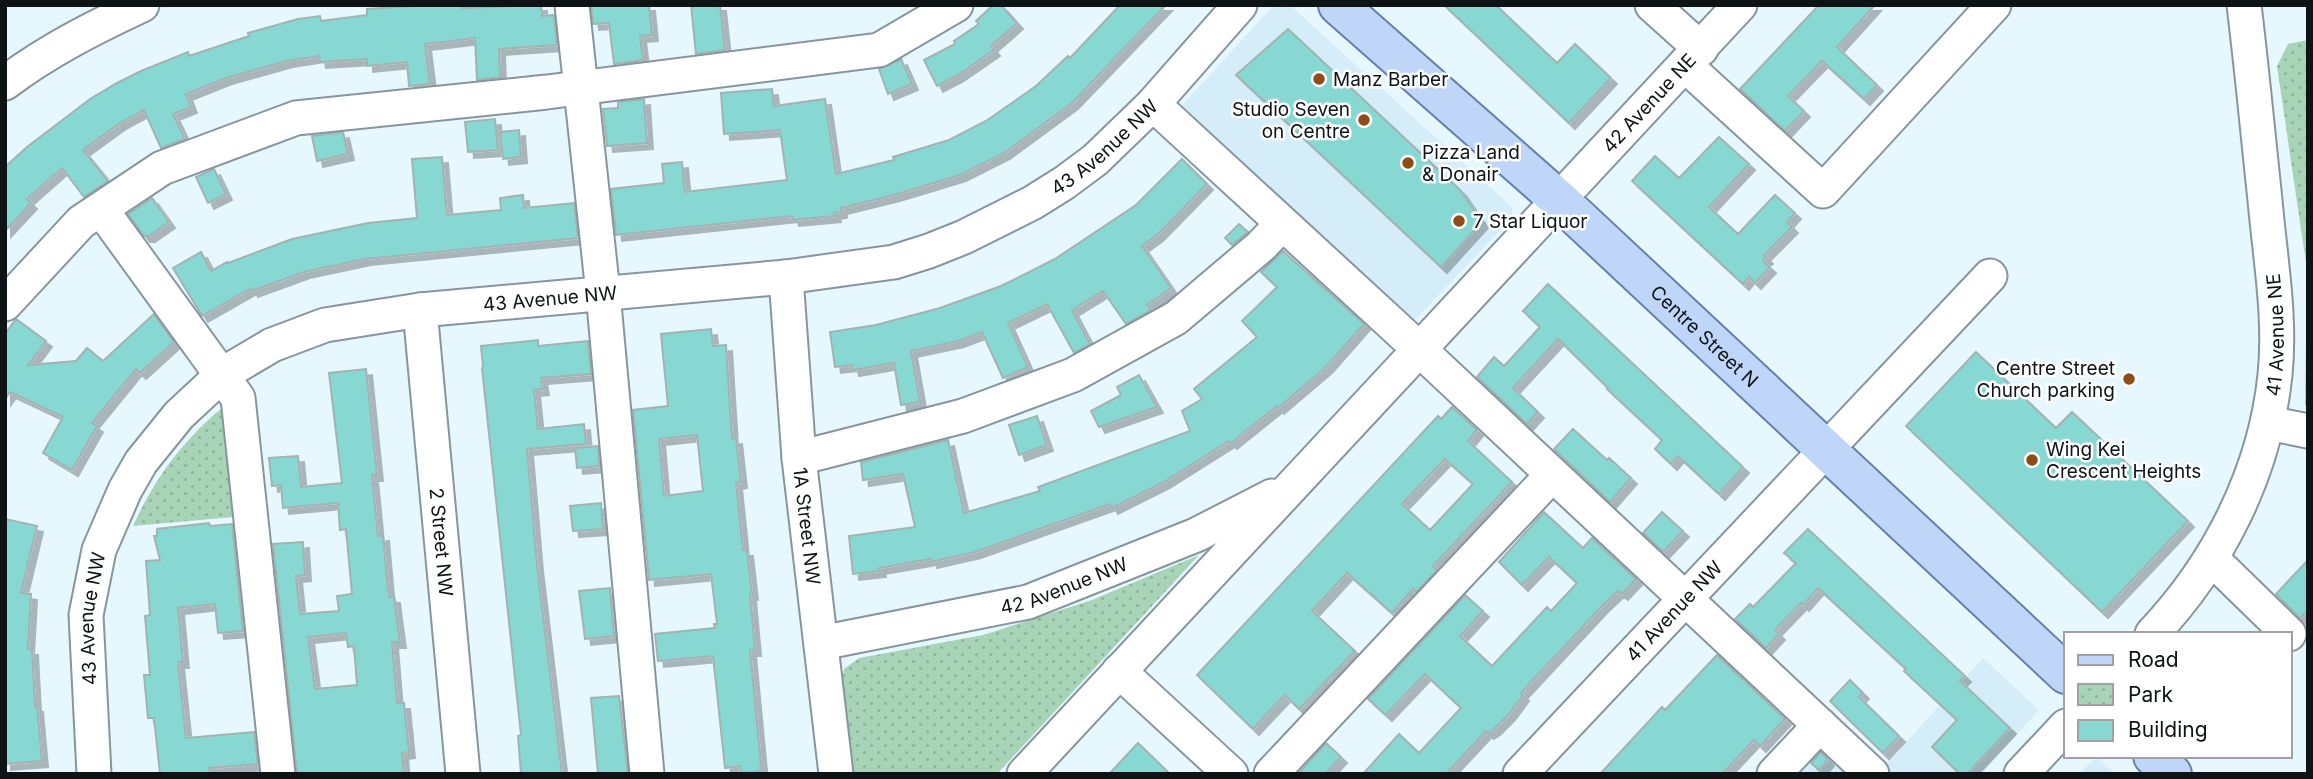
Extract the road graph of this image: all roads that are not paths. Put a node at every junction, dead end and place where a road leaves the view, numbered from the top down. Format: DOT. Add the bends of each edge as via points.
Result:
graph roads {
  1 [pos="142,5"];
  2 [pos="572,5"];
  3 [pos="956,5"];
  4 [pos="1240,5"];
  5 [pos="1338,5"];
  6 [pos="1652,5"];
  7 [pos="1740,5"];
  8 [pos="1994,5"];
  9 [pos="2244,5"];
  10 [pos="1693,57"];
  11 [pos="7,78"];
  12 [pos="582,88"];
  13 [pos="1153,104"];
  14 [pos="1558,199"];
  15 [pos="102,209"];
  16 [pos="1282,224"];
  17 [pos="1990,276"];
  18 [pos="786,277"];
  19 [pos="603,293"];
  20 [pos="5,304"];
  21 [pos="419,310"];
  22 [pos="1419,349"];
  23 [pos="223,374"];
  24 [pos="2268,423"];
  25 [pos="2308,431"];
  26 [pos="1826,448"];
  27 [pos="799,458"];
  28 [pos="1552,475"];
  29 [pos="1292,485"];
  30 [pos="2211,559"];
  31 [pos="1685,598"];
  32 [pos="2154,632"];
  33 [pos="2288,632"];
  34 [pos="2292,636"];
  35 [pos="821,643"];
  36 [pos="2308,651"];
  37 [pos="1119,671"];
  38 [pos="2064,672"];
  39 [pos="1819,725"];
  40 [pos="2064,728"];
  41 [pos="2155,758"];
  42 [pos="94,774"];
  43 [pos="278,774"];
  44 [pos="463,774"];
  45 [pos="647,774"];
  46 [pos="836,774"];
  47 [pos="1024,774"];
  48 [pos="1231,774"];
  49 [pos="1271,774"];
  50 [pos="1520,774"];
  51 [pos="1774,774"];
  52 [pos="1871,774"];
  53 [pos="2021,774"];
  54 [pos="2172,774"];
  1 -- 11 [label="street"];
  2 -- 12 [label="street"];
  3 -- 12 [label="street" via="878,50"];
  4 -- 13 [label="street, 43 Avenue NW"];
  5 -- 14 [label="main road, Centre Street N"];
  6 -- 10 [label="street"];
  7 -- 10 [label="street, 42 Avenue NE"];
  8 -- 10 [label="street" via="1823,191"];
  9 -- 24 [label="street, 41 Avenue NE" via="2273,275 2275,373"];
  10 -- 14 [label="street, 42 Avenue NE"];
  12 -- 15 [label="street" via="296,118 162,168"];
  12 -- 19 [label="street"];
  13 -- 16 [label="street"];
  13 -- 18 [label="street, 43 Avenue NW" via="1095,160 998,222 894,262"];
  14 -- 22 [label="street, 42 Avenue NW"];
  14 -- 26 [label="main road, Centre Street N"];
  15 -- 20 [label="street" via="81,222"];
  15 -- 23 [label="street"];
  16 -- 22 [label="street"];
  16 -- 27 [label="street" via="1175,318 1073,375 963,416"];
  17 -- 26 [label="street"];
  18 -- 19 [label="street, 43 Avenue NW"];
  18 -- 27 [label="street, 1A Street NW"];
  19 -- 21 [label="street, 43 Avenue NW"];
  19 -- 45 [label="street"];
  21 -- 23 [label="street, 43 Avenue NW" via="325,325 272,345"];
  21 -- 44 [label="street, 2 Street NW"];
  22 -- 28 [label="street"];
  22 -- 29 [label="street, 42 Avenue NW"];
  23 -- 42 [label="street, 43 Avenue NW" via="178,415 141,462 99,550 86,615"];
  23 -- 43 [label="street" via="238,398"];
  24 -- 25 [label="street"];
  24 -- 30 [label="street, 41 Avenue NE" via="2245,492"];
  26 -- 31 [label="street, 41 Avenue NW"];
  26 -- 38 [label="main road, Centre Street N"];
  27 -- 35 [label="street, 1A Street NW"];
  28 -- 31 [label="street"];
  28 -- 49 [label="street"];
  29 -- 35 [label="street, 42 Avenue NW" via="1196,535 1028,602"];
  29 -- 37 [label="street, 42 Avenue NW"];
  30 -- 32 [label="street, 41 Avenue NE"];
  30 -- 33 [label="street"];
  31 -- 39 [label="street"];
  31 -- 50 [label="street, 41 Avenue NW"];
  34 -- 36 [label="street"];
  35 -- 46 [label="street, 1A Street NW"];
  37 -- 47 [label="street, 42 Avenue NW"];
  37 -- 48 [label="street"];
  39 -- 51 [label="street"];
  39 -- 52 [label="street"];
  40 -- 53 [label="street"];
  41 -- 54 [label="main road"];
}
